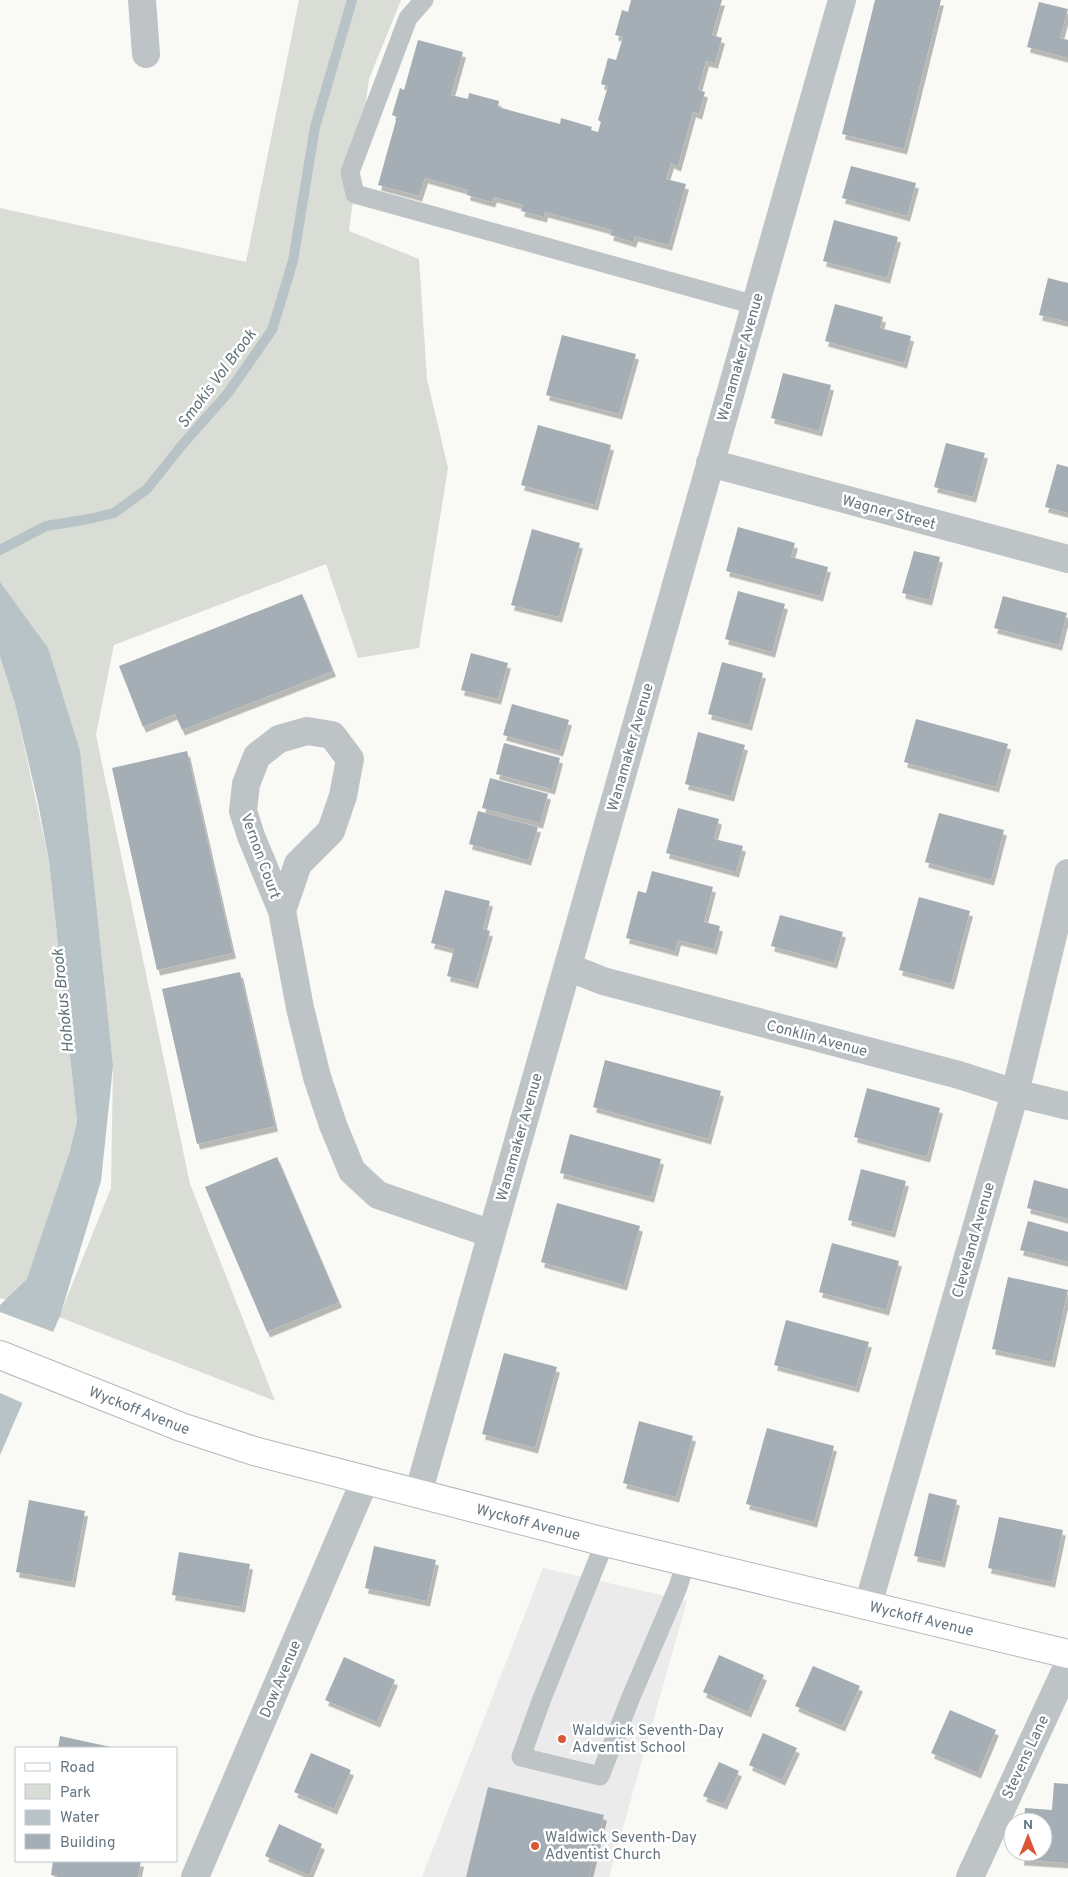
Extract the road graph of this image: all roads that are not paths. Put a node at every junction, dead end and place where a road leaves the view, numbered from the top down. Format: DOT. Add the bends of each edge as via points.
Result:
graph roads {
  1 [pos="142,0"];
  2 [pos="424,0"];
  3 [pos="842,0"];
  4 [pos="146,54"];
  5 [pos="755,305"];
  6 [pos="710,463"];
  7 [pos="1068,559"];
  8 [pos="1068,873"];
  9 [pos="282,911"];
  10 [pos="568,967"];
  11 [pos="1015,1093"];
  12 [pos="1068,1106"];
  13 [pos="492,1234"];
  14 [pos="0,1355"];
  15 [pos="364,1480"];
  16 [pos="418,1494"];
  17 [pos="606,1542"];
  18 [pos="686,1561"];
  19 [pos="868,1605"];
  20 [pos="1068,1654"];
  21 [pos="1068,1665"];
  22 [pos="195,1877"];
  23 [pos="970,1877"];
  1 -- 4 [label="street"];
  2 -- 5 [label="lane" via="408,18 350,172 355,194"];
  3 -- 5 [label="street, Wanamaker Avenue"];
  5 -- 6 [label="street, Wanamaker Avenue"];
  6 -- 7 [label="street, Wagner Street"];
  6 -- 10 [label="street, Wanamaker Avenue"];
  8 -- 11 [label="street, Cleveland Avenue"];
  9 -- 9 [label="street, Vernon Court" via="298,864 331,832 343,796 350,759 332,735 307,731 279,739 257,756 246,784 243,811"];
  9 -- 13 [label="street, Vernon Court" via="300,1008 318,1077 352,1171 378,1195"];
  10 -- 11 [label="street, Conklin Avenue" via="603,981 959,1075"];
  10 -- 13 [label="street, Wanamaker Avenue"];
  11 -- 12 [label="street, Conklin Avenue"];
  11 -- 19 [label="street, Cleveland Avenue"];
  13 -- 16 [label="street, Wanamaker Avenue"];
  14 -- 15 [label="main road, Wyckoff Avenue" via="181,1428"];
  15 -- 16 [label="main road, Wyckoff Avenue"];
  15 -- 22 [label="street, Dow Avenue"];
  16 -- 17 [label="main road, Wyckoff Avenue"];
  17 -- 18 [label="main road, Wyckoff Avenue"];
  17 -- 18 [label="lane" via="544,1692 521,1757 600,1776"];
  18 -- 19 [label="main road, Wyckoff Avenue"];
  19 -- 20 [label="main road, Wyckoff Avenue"];
  21 -- 23 [label="street, Stevens Lane"];
}
